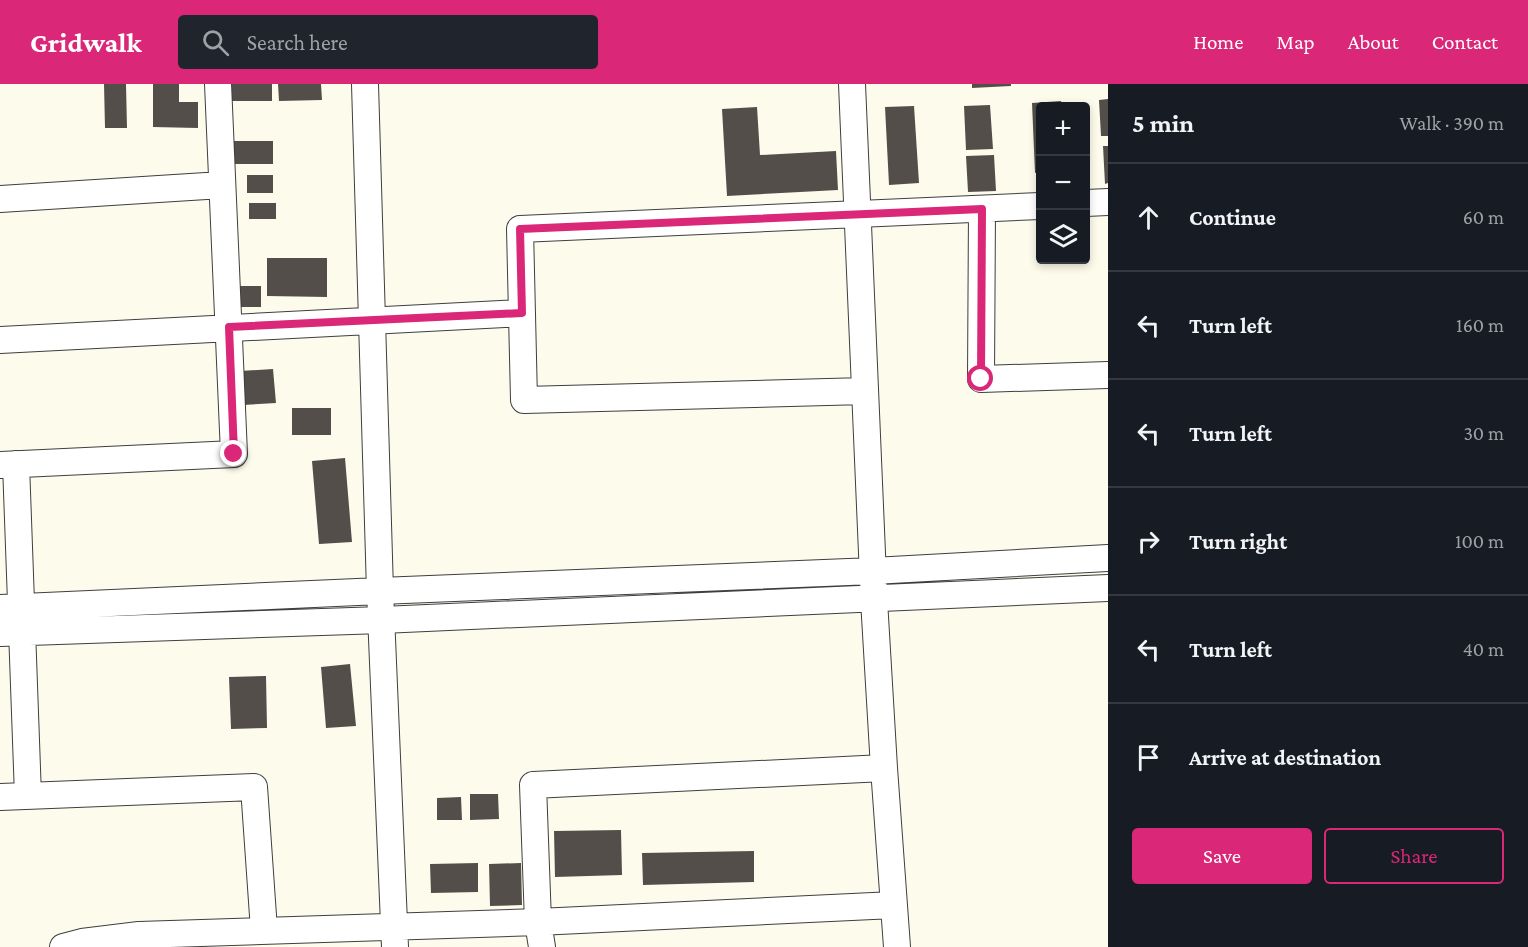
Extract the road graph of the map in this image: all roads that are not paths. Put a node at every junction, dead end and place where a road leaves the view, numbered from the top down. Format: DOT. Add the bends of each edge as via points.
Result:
graph roads {
  1 [pos="218,84"];
  2 [pos="365,84"];
  3 [pos="852,84"];
  4 [pos="222,185"];
  5 [pos="0,199"];
  6 [pos="1108,202"];
  7 [pos="1090,203"];
  8 [pos="1036,206"];
  9 [pos="982,209"];
  10 [pos="857,214"];
  11 [pos="522,313"];
  12 [pos="372,321"];
  13 [pos="229,327"];
  14 [pos="0,340"];
  15 [pos="1108,375"];
  16 [pos="865,391"];
  17 [pos="8,464"];
  18 [pos="1108,558"];
  19 [pos="873,571"];
  20 [pos="1108,588"];
  21 [pos="380,591"];
  22 [pos="874,600"];
  23 [pos="12,620"];
  24 [pos="382,620"];
  25 [pos="884,768"];
  26 [pos="28,796"];
  27 [pos="0,797"];
  28 [pos="894,905"];
  29 [pos="538,922"];
  30 [pos="264,930"];
  31 [pos="394,937"];
  32 [pos="141,941"];
  33 [pos="63,947"];
  34 [pos="542,947"];
  35 [pos="897,947"];
  1 -- 4 [label="street"];
  2 -- 12 [label="street"];
  3 -- 10 [label="street"];
  4 -- 5 [label="street"];
  4 -- 13 [label="street"];
  6 -- 7 [label="street"];
  8 -- 9 [label="street"];
  9 -- 10 [label="street"];
  9 -- 15 [label="street" via="981,379"];
  10 -- 11 [label="street" via="520,229"];
  10 -- 16 [label="street"];
  11 -- 12 [label="street"];
  11 -- 16 [label="street" via="524,400"];
  12 -- 13 [label="street"];
  12 -- 21 [label="street"];
  13 -- 14 [label="street"];
  13 -- 17 [label="street" via="234,454"];
  16 -- 19 [label="street"];
  17 -- 23 [label="street"];
  18 -- 19 [label="street"];
  19 -- 21 [label="street"];
  19 -- 22 [label="street"];
  20 -- 22 [label="street"];
  21 -- 23 [label="street"];
  21 -- 24 [label="street"];
  22 -- 24 [label="street"];
  22 -- 25 [label="street"];
  23 -- 24 [label="street"];
  23 -- 26 [label="street"];
  24 -- 31 [label="street"];
  25 -- 28 [label="street"];
  25 -- 29 [label="street" via="532,785"];
  26 -- 27 [label="street"];
  26 -- 30 [label="street" via="254,787"];
  28 -- 29 [label="street"];
  28 -- 35 [label="street"];
  29 -- 31 [label="street"];
  29 -- 34 [label="street"];
  30 -- 31 [label="street"];
  30 -- 32 [label="street"];
  32 -- 33 [label="street" via="82,942"];
}
